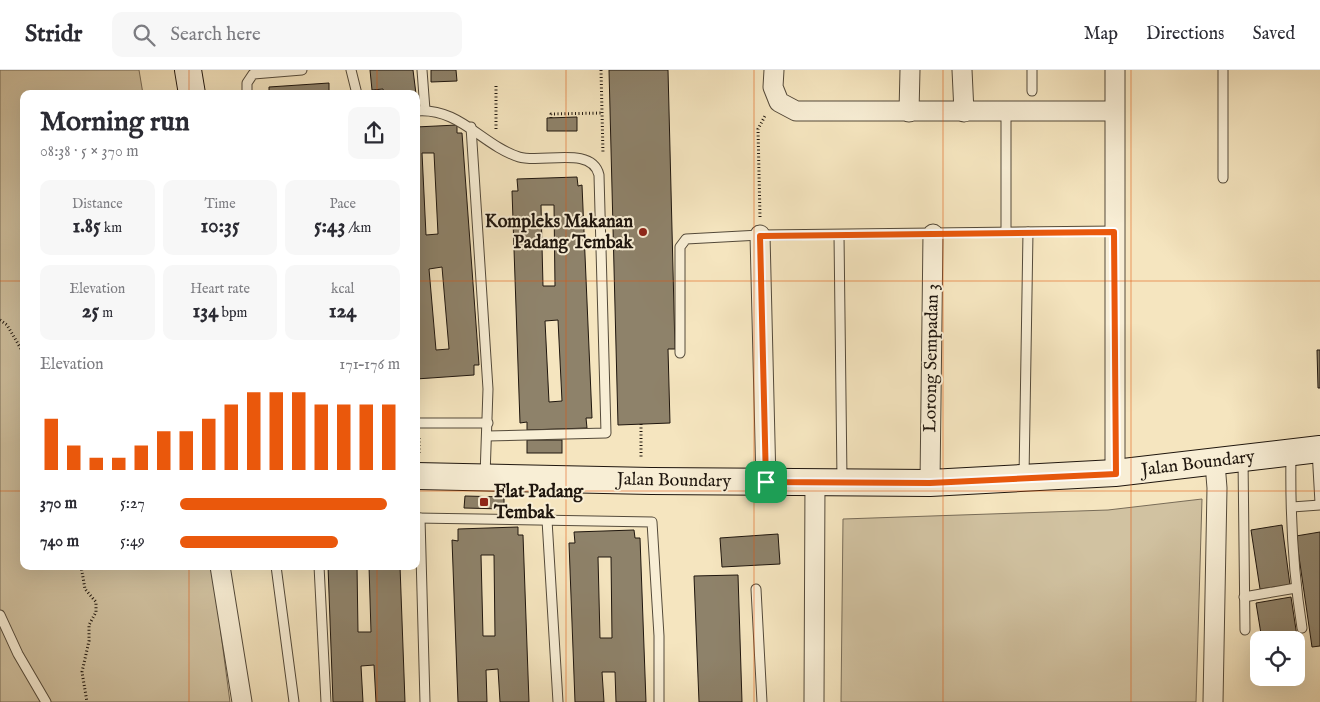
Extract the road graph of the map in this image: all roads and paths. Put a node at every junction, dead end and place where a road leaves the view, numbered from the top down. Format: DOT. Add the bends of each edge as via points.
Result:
graph roads {
  1 [pos="188,70"];
  2 [pos="302,70"];
  3 [pos="351,70"];
  4 [pos="422,70"];
  5 [pos="601,70"];
  6 [pos="774,70"];
  7 [pos="910,70"];
  8 [pos="962,70"];
  9 [pos="1032,70"];
  10 [pos="1115,70"];
  11 [pos="1223,70"];
  12 [pos="496,84"];
  13 [pos="191,90"];
  14 [pos="247,90"];
  15 [pos="356,90"];
  16 [pos="1032,91"];
  17 [pos="779,102"];
  18 [pos="421,110"];
  19 [pos="1006,111"];
  20 [pos="1114,111"];
  21 [pos="909,112"];
  22 [pos="964,112"];
  23 [pos="603,113"];
  24 [pos="551,118"];
  25 [pos="498,122"];
  26 [pos="471,127"];
  27 [pos="603,148"];
  28 [pos="1223,178"];
  29 [pos="1006,232"];
  30 [pos="1028,232"];
  31 [pos="1114,232"];
  32 [pos="839,234"];
  33 [pos="933,234"];
  34 [pos="760,236"];
  35 [pos="0,320"];
  36 [pos="20,347"];
  37 [pos="680,353"];
  38 [pos="420,423"];
  39 [pos="488,423"];
  40 [pos="641,424"];
  41 [pos="487,436"];
  42 [pos="1319,449"];
  43 [pos="1291,453"];
  44 [pos="1243,459"];
  45 [pos="1215,463"];
  46 [pos="420,465"];
  47 [pos="1116,474"];
  48 [pos="485,477"];
  49 [pos="1024,480"];
  50 [pos="641,481"];
  51 [pos="766,482"];
  52 [pos="815,482"];
  53 [pos="842,482"];
  54 [pos="930,483"];
  55 [pos="1320,504"];
  56 [pos="1292,507"];
  57 [pos="420,518"];
  58 [pos="547,520"];
  59 [pos="82,570"];
  60 [pos="221,570"];
  61 [pos="277,570"];
  62 [pos="319,570"];
  63 [pos="420,570"];
  64 [pos="1296,588"];
  65 [pos="756,589"];
  66 [pos="1244,597"];
  67 [pos="0,614"];
  68 [pos="1302,628"];
  69 [pos="1245,630"];
  70 [pos="46,702"];
  71 [pos="87,702"];
  72 [pos="242,702"];
  73 [pos="294,702"];
  74 [pos="326,702"];
  75 [pos="425,702"];
  76 [pos="558,702"];
  77 [pos="659,702"];
  78 [pos="762,702"];
  79 [pos="814,702"];
  80 [pos="1213,702"];
  1 -- 13 [label="street"];
  2 -- 14 [label="lane" via="253,74"];
  3 -- 15 [label="lane"];
  4 -- 18 [label="lane"];
  5 -- 23 [label="path"];
  6 -- 17 [label="street" via="773,87"];
  7 -- 21 [label="street"];
  8 -- 22 [label="street"];
  9 -- 16 [label="lane"];
  10 -- 20 [label="street"];
  11 -- 28 [label="lane"];
  12 -- 25 [label="path"];
  17 -- 21 [label="street" via="796,112"];
  17 -- 34 [label="path" via="761,120 758,129"];
  18 -- 26 [label="lane" via="445,114"];
  19 -- 20 [label="street"];
  19 -- 22 [label="street"];
  19 -- 29 [label="lane"];
  20 -- 31 [label="street"];
  21 -- 22 [label="street"];
  23 -- 24 [label="path" via="551,114"];
  23 -- 27 [label="path"];
  26 -- 39 [label="lane"];
  26 -- 41 [label="lane" via="492,144 518,157 585,158 595,165 599,175 606,433"];
  29 -- 30 [label="lane"];
  29 -- 33 [label="lane"];
  30 -- 31 [label="lane"];
  30 -- 49 [label="lane"];
  31 -- 47 [label="street"];
  32 -- 33 [label="lane"];
  32 -- 34 [label="lane"];
  32 -- 53 [label="lane"];
  33 -- 54 [label="street, Lorong Sempadan 3"];
  34 -- 37 [label="lane" via="686,239 683,242 680,247"];
  34 -- 51 [label="street"];
  35 -- 36 [label="path"];
  38 -- 39 [label="lane"];
  39 -- 41 [label="lane"];
  40 -- 50 [label="path"];
  41 -- 48 [label="lane"];
  42 -- 43 [label="street, Jalan Boundary"];
  42 -- 55 [label="lane"];
  43 -- 44 [label="street, Jalan Boundary"];
  43 -- 56 [label="lane"];
  44 -- 45 [label="street, Jalan Boundary"];
  44 -- 66 [label="lane"];
  45 -- 47 [label="street, Jalan Boundary"];
  45 -- 80 [label="street"];
  46 -- 48 [label="street, Jalan Boundary"];
  47 -- 49 [label="street, Jalan Boundary"];
  48 -- 50 [label="street, Jalan Boundary"];
  49 -- 54 [label="street, Jalan Boundary"];
  50 -- 51 [label="street, Jalan Boundary"];
  51 -- 52 [label="street, Jalan Boundary"];
  52 -- 53 [label="street, Jalan Boundary"];
  52 -- 79 [label="street"];
  53 -- 54 [label="street, Jalan Boundary"];
  55 -- 56 [label="lane"];
  56 -- 64 [label="lane"];
  57 -- 58 [label="lane"];
  58 -- 76 [label="lane"];
  58 -- 77 [label="lane" via="652,522 659,636"];
  59 -- 71 [label="path" via="85,589 96,602 82,672"];
  60 -- 72 [label="street"];
  61 -- 73 [label="lane"];
  62 -- 74 [label="lane"];
  63 -- 75 [label="lane"];
  64 -- 66 [label="lane"];
  64 -- 68 [label="lane"];
  65 -- 78 [label="lane"];
  66 -- 69 [label="lane"];
  67 -- 70 [label="lane" via="18,654"];
}
